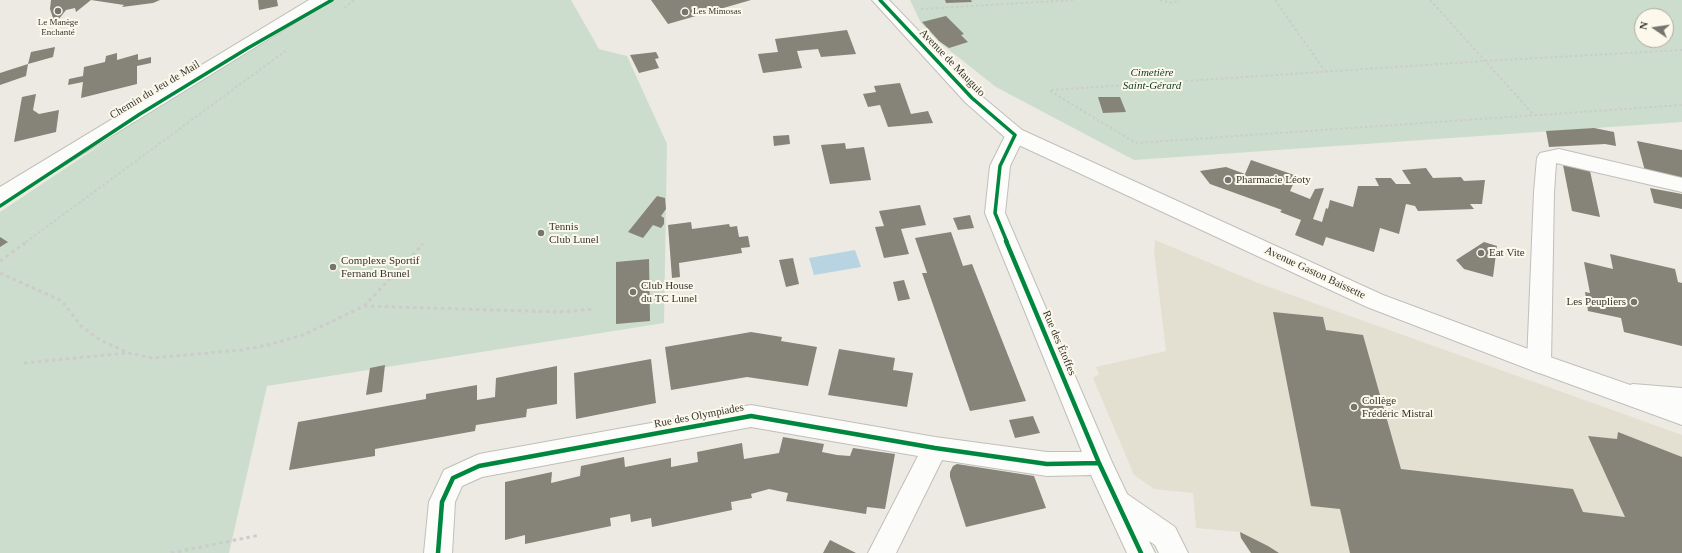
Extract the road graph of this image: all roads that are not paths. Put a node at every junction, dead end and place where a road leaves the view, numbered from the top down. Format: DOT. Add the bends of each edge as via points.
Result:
graph roads {
  1 [pos="321,0"];
  2 [pos="880,0"];
  3 [pos="1014,135"];
  4 [pos="1682,185"];
  5 [pos="0,198"];
  6 [pos="1539,364"];
  7 [pos="1624,393"];
  8 [pos="1682,398"];
  9 [pos="1682,414"];
  10 [pos="935,448"];
  11 [pos="1099,463"];
  12 [pos="1117,503"];
  13 [pos="438,553"];
  14 [pos="882,553"];
  15 [pos="1141,553"];
  16 [pos="1174,553"];
  1 -- 5 [label="street, Chemin du Jeu de Mail" via="43,169"];
  2 -- 3 [label="street, Avenue de Mauguio" via="972,98"];
  3 -- 6 [label="street, Avenue Gaston Baissette" via="1375,300"];
  3 -- 11 [label="street, Rue des Étoffes" via="1000,166 995,213"];
  4 -- 6 [label="street" via="1559,156 1547,158"];
  6 -- 7 [label="street, Avenue Gaston Baissette"];
  7 -- 8 [label="street, Avenue Gaston Baissette"];
  7 -- 9 [label="street, Avenue Gaston Baissette"];
  10 -- 11 [label="street, Rue des Olympiades" via="1047,464"];
  10 -- 13 [label="street, Rue des Olympiades" via="751,416 478,466 453,478 442,502"];
  10 -- 14 [label="street"];
  11 -- 12 [label="street, Rue des Étoffes"];
  12 -- 15 [label="street, Rue des Étoffes"];
  12 -- 16 [label="street" via="1165,536"];
}
